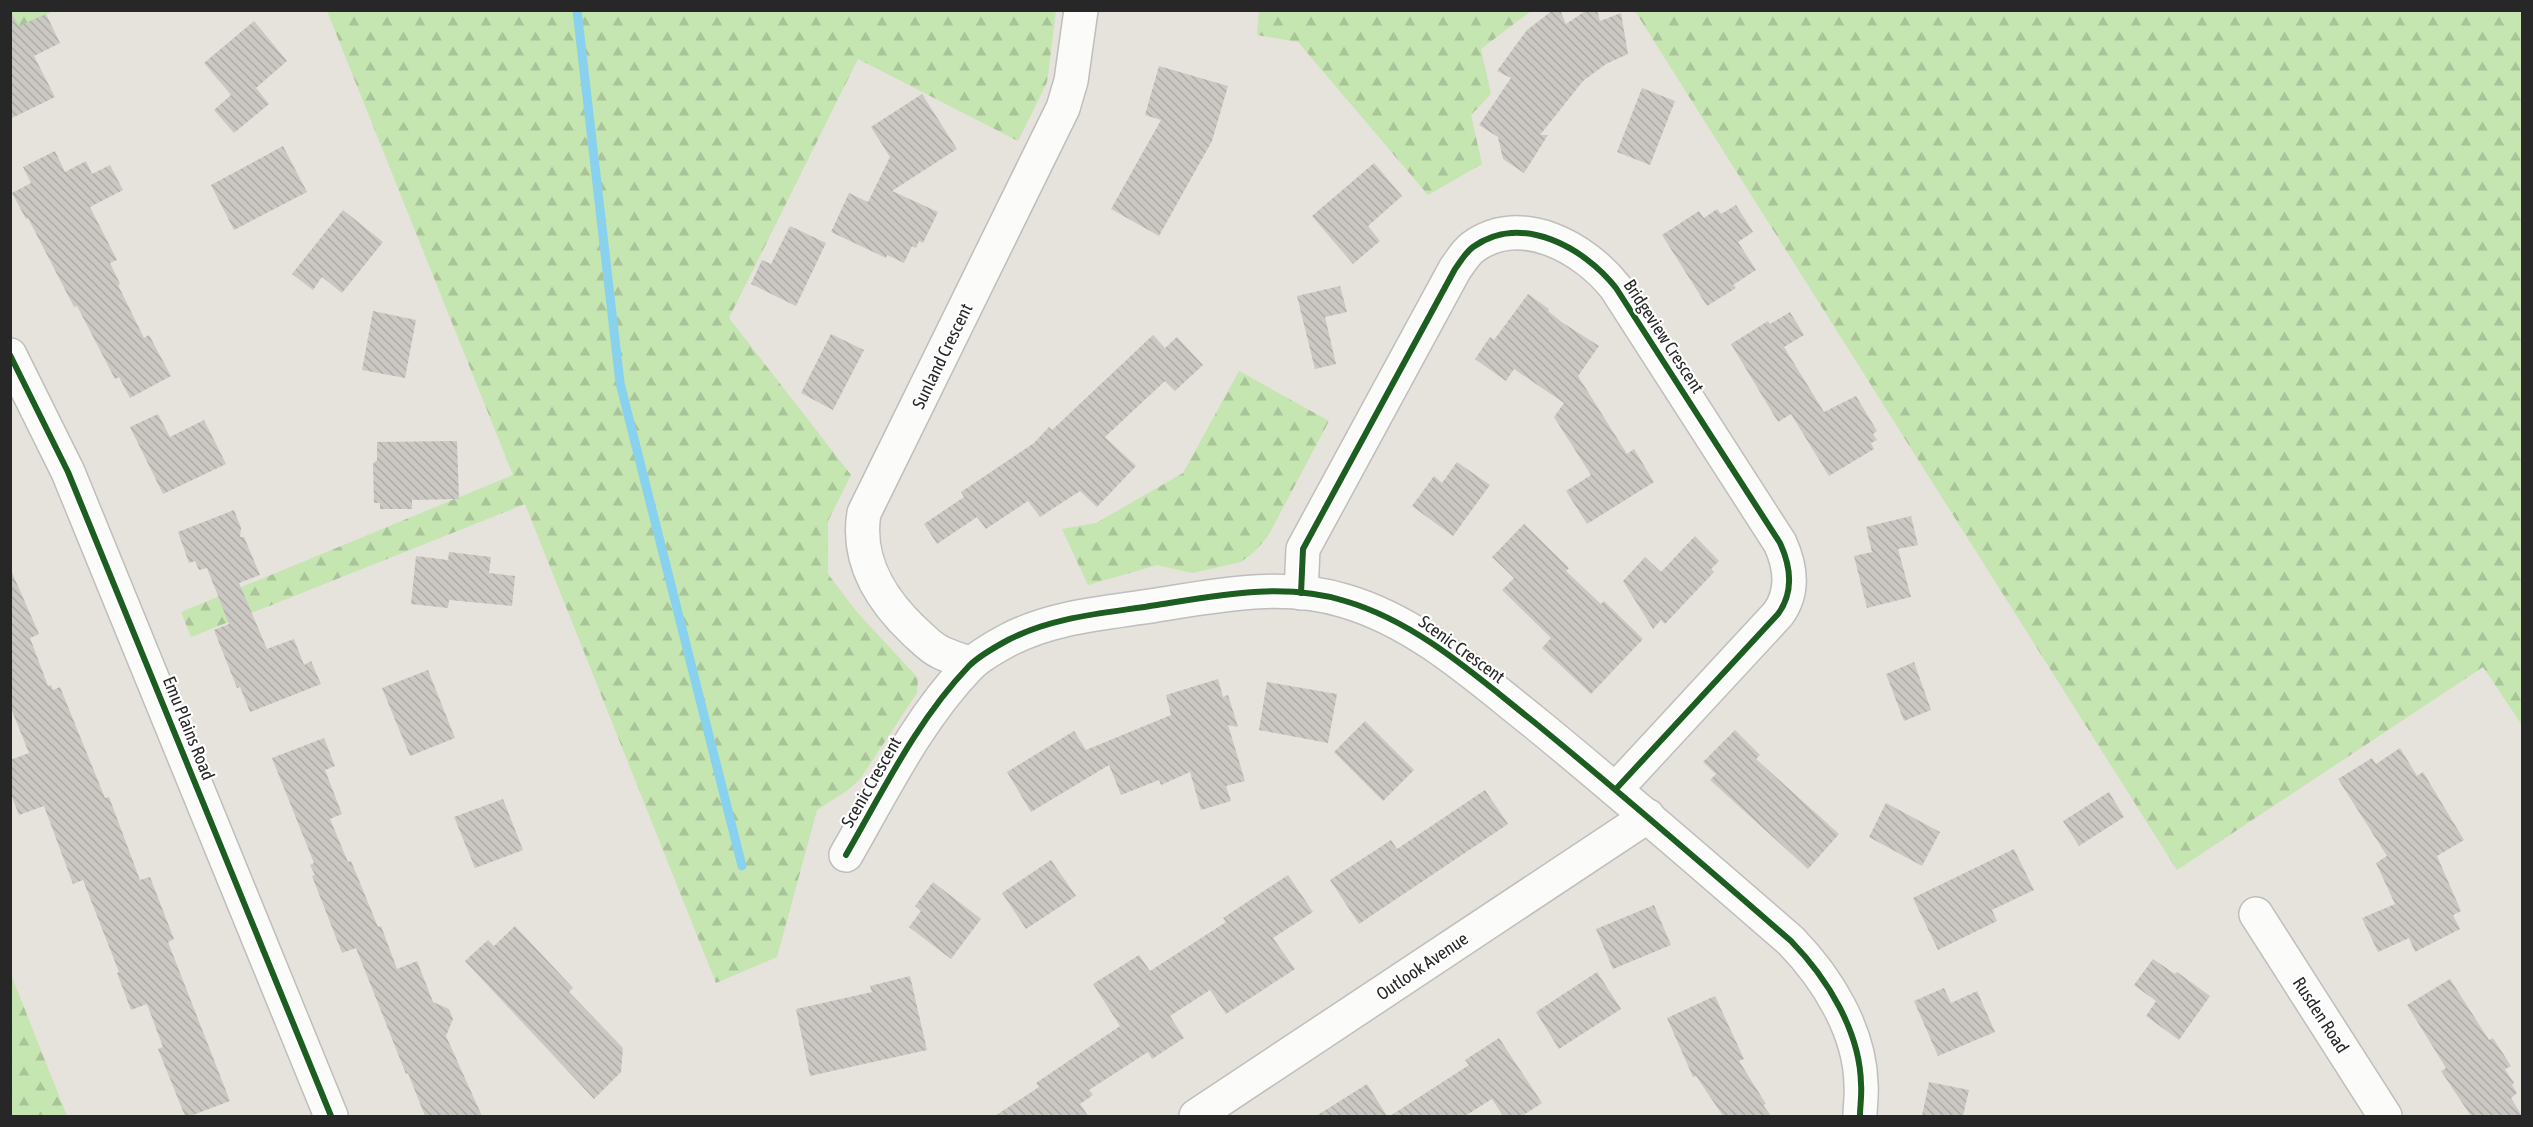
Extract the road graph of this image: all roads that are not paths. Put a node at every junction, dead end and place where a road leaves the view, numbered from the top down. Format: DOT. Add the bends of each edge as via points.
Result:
graph roads {
  1 [pos="1081,10"];
  2 [pos="10,355"];
  3 [pos="1301,593"];
  4 [pos="971,664"];
  5 [pos="1616,789"];
  6 [pos="1648,816"];
  7 [pos="846,855"];
  8 [pos="2256,914"];
  9 [pos="331,1116"];
  10 [pos="1196,1116"];
  11 [pos="1860,1116"];
  12 [pos="2385,1116"];
  1 -- 4 [label="street, Sunland Crescent" via="1063,108 864,513 861,530 867,564 890,606 939,652"];
  2 -- 9 [label="street, Emu Plains Road" via="68,472"];
  3 -- 4 [label="street, Scenic Crescent" via="1232,593 1074,617 1010,639"];
  3 -- 5 [label="street, Scenic Crescent" via="1343,600 1408,627 1476,676"];
  3 -- 5 [label="street, Bridgeview Crescent" via="1303,549 1467,253 1488,240 1518,234 1566,244 1604,273 1780,543 1788,562 1787,598 1778,614"];
  4 -- 7 [label="street, Scenic Crescent" via="910,745"];
  5 -- 6 [label="street, Scenic Crescent"];
  6 -- 10 [label="street, Outlook Avenue"];
  6 -- 11 [label="street, Scenic Crescent" via="1809,960 1844,1019 1858,1057"];
  8 -- 12 [label="street, Rusden Road"];
}
